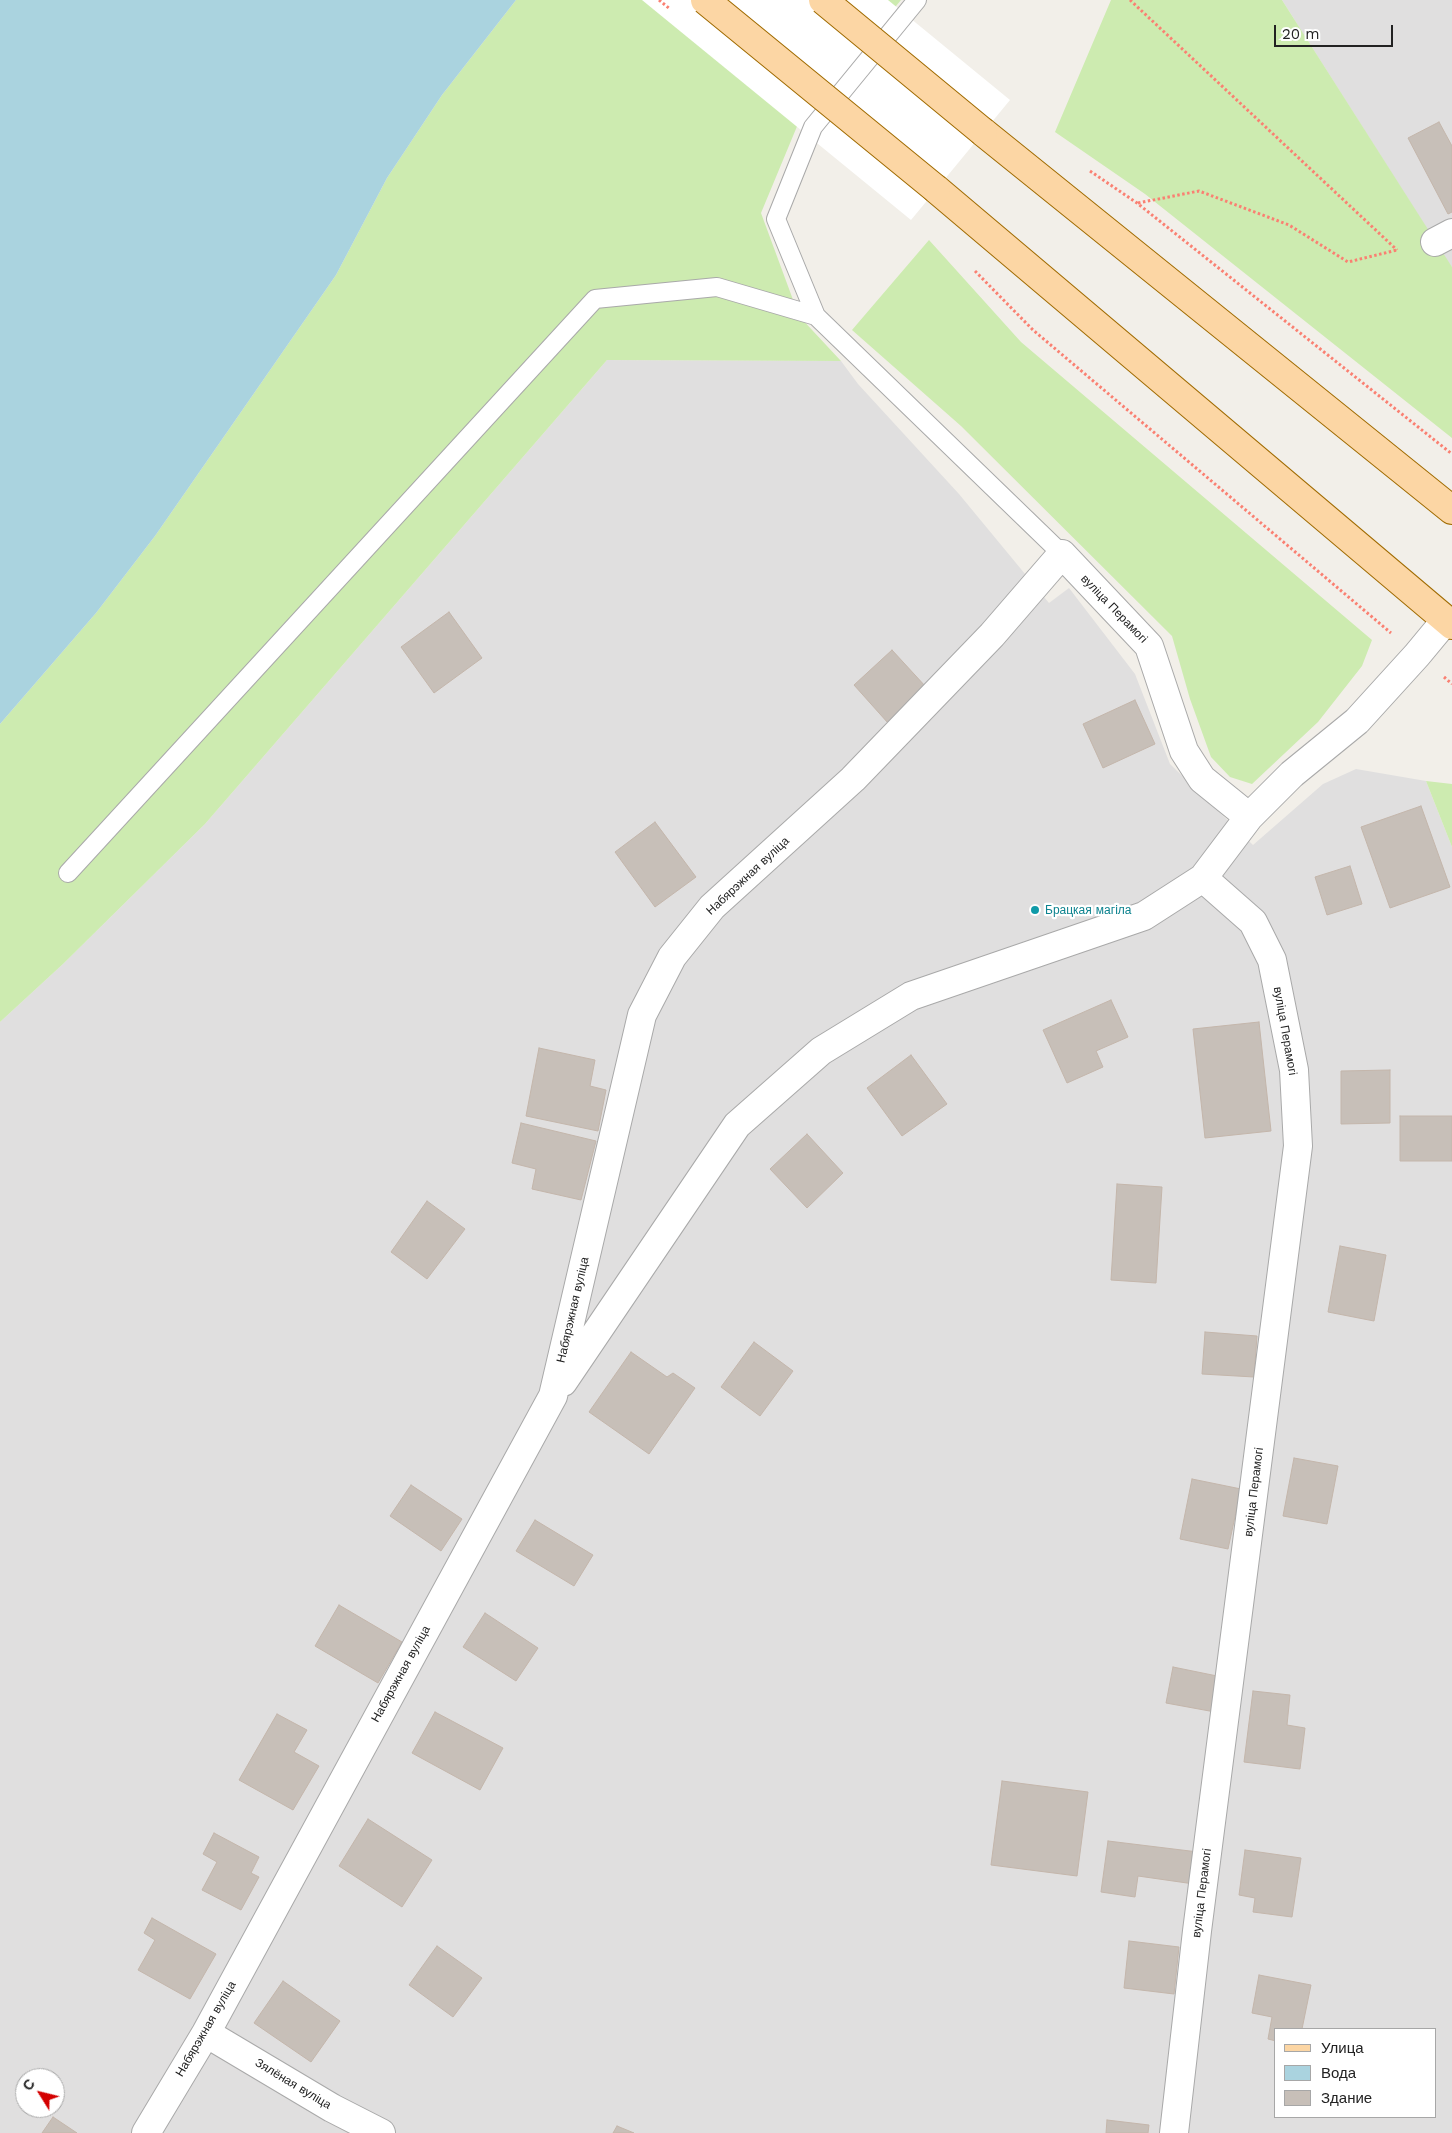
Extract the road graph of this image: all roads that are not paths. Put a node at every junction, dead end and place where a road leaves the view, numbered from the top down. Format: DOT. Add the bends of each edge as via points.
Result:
graph roads {
  1 [pos="705,0"];
  2 [pos="823,0"];
  3 [pos="917,0"];
  4 [pos="816,316"];
  5 [pos="1452,510"];
  6 [pos="1062,554"];
  7 [pos="1449,622"];
  8 [pos="1249,817"];
  9 [pos="68,872"];
  10 [pos="1203,878"];
  11 [pos="553,1396"];
  12 [pos="206,2033"];
  13 [pos="146,2133"];
  14 [pos="381,2133"];
  15 [pos="1174,2133"];
  1 -- 7 [label="main road, bridge" via="936,189"];
  2 -- 5 [label="main road, bridge"];
  3 -- 4 [label="lane" via="813,127 776,219"];
  4 -- 6 [label="lane"];
  4 -- 9 [label="lane" via="717,287 595,299"];
  6 -- 8 [label="street, вуліца Перамогі" via="1149,646 1184,751 1202,779"];
  6 -- 11 [label="street, Набярэжная вуліца" via="992,634 853,779 712,907 672,957 642,1015"];
  7 -- 8 [label="street" via="1356,721 1292,774"];
  8 -- 10 [label="street"];
  10 -- 11 [label="street" via="1144,916 911,996 821,1051 737,1125"];
  10 -- 15 [label="street, вуліца Перамогі" via="1253,922 1272,960 1294,1070 1298,1146"];
  11 -- 12 [label="street, Набярэжная вуліца"];
  12 -- 13 [label="street, Набярэжная вуліца"];
  12 -- 14 [label="street, Зялёная вуліца" via="332,2108"];
}
